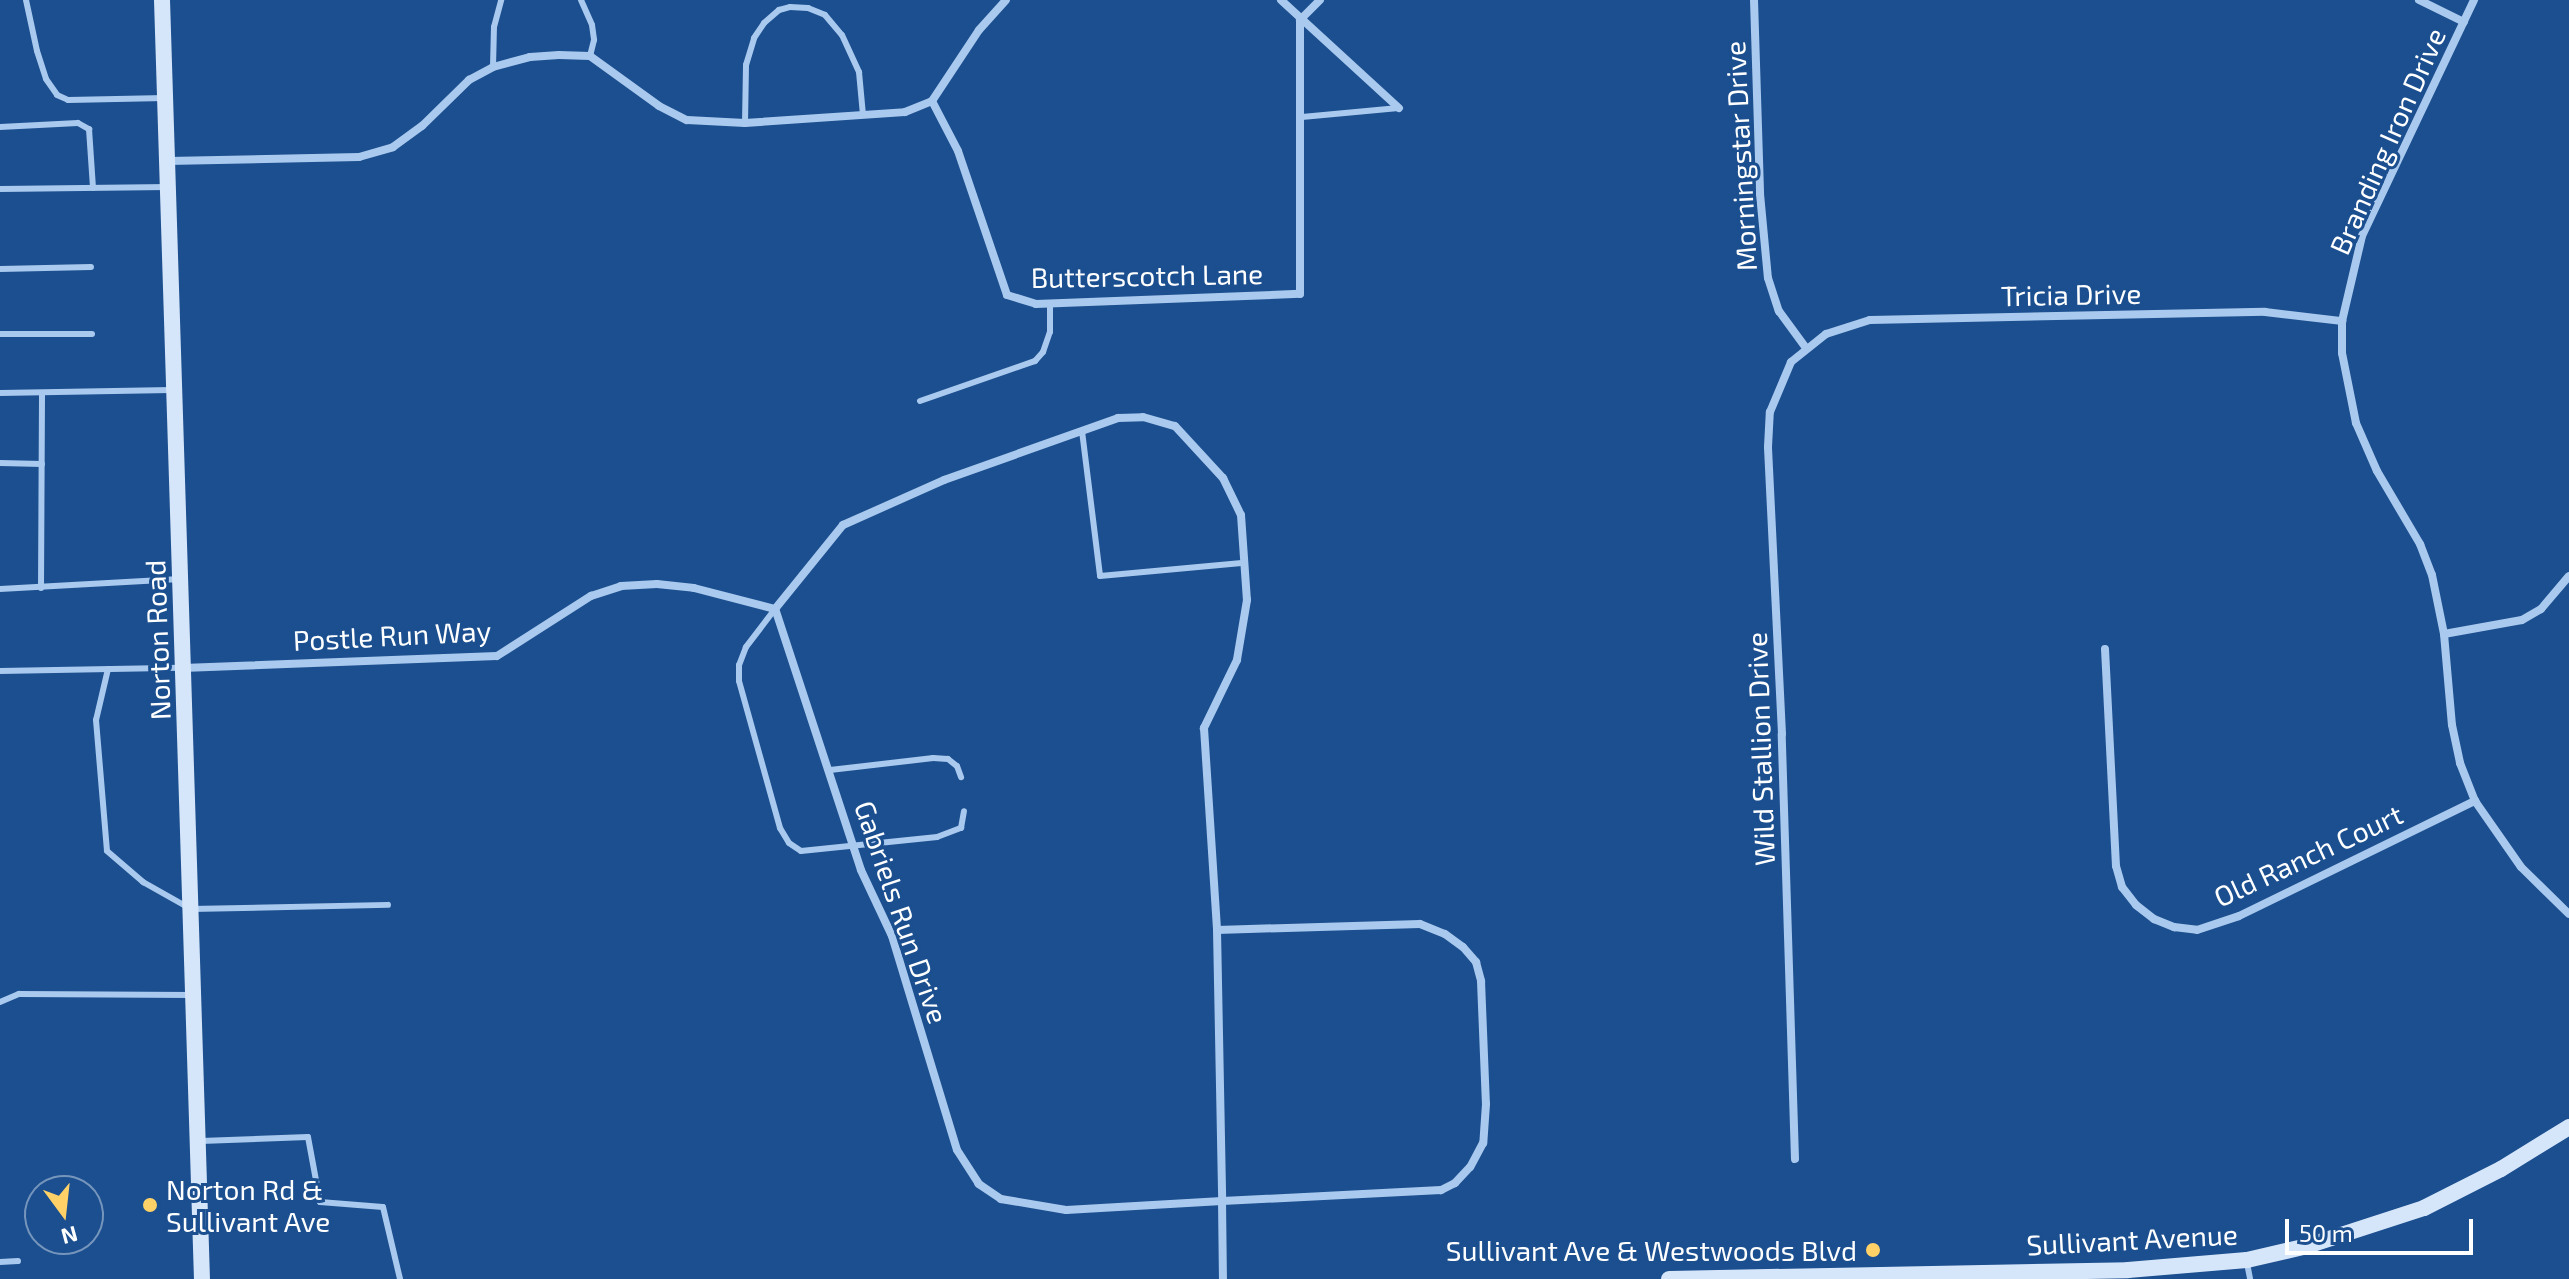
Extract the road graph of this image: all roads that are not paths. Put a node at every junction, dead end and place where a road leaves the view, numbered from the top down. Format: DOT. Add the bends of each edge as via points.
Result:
graph roads {
  1 [pos="26,0"];
  2 [pos="162,0"];
  3 [pos="501,0"];
  4 [pos="581,0"];
  5 [pos="1006,0"];
  6 [pos="1281,0"];
  7 [pos="1320,0"];
  8 [pos="1754,0"];
  9 [pos="2419,0"];
  10 [pos="2474,0"];
  11 [pos="1300,20"];
  12 [pos="2464,22"];
  13 [pos="590,56"];
  14 [pos="493,67"];
  15 [pos="165,98"];
  16 [pos="932,101"];
  17 [pos="1399,108"];
  18 [pos="863,115"];
  19 [pos="1302,117"];
  20 [pos="745,123"];
  21 [pos="0,127"];
  22 [pos="167,161"];
  23 [pos="168,187"];
  24 [pos="93,188"];
  25 [pos="0,189"];
  26 [pos="91,267"];
  27 [pos="0,269"];
  28 [pos="1050,303"];
  29 [pos="2342,321"];
  30 [pos="0,334"];
  31 [pos="92,334"];
  32 [pos="1806,348"];
  33 [pos="175,390"];
  34 [pos="0,393"];
  35 [pos="42,393"];
  36 [pos="920,401"];
  37 [pos="1082,431"];
  38 [pos="0,463"];
  39 [pos="42,464"];
  40 [pos="1244,563"];
  41 [pos="2569,576"];
  42 [pos="181,579"];
  43 [pos="41,588"];
  44 [pos="0,589"];
  45 [pos="775,609"];
  46 [pos="2444,634"];
  47 [pos="2105,649"];
  48 [pos="183,668"];
  49 [pos="108,669"];
  50 [pos="0,671"];
  51 [pos="830,770"];
  52 [pos="961,777"];
  53 [pos="2475,801"];
  54 [pos="964,811"];
  55 [pos="853,845"];
  56 [pos="388,905"];
  57 [pos="191,909"];
  58 [pos="2569,914"];
  59 [pos="1217,930"];
  60 [pos="194,995"];
  61 [pos="0,1002"];
  62 [pos="2569,1127"];
  63 [pos="197,1141"];
  64 [pos="1795,1159"];
  65 [pos="1222,1201"];
  66 [pos="2247,1260"];
  67 [pos="18,1261"];
  68 [pos="0,1262"];
  69 [pos="2012,1276"];
  70 [pos="202,1279"];
  71 [pos="400,1279"];
  72 [pos="1223,1279"];
  73 [pos="1669,1279"];
  74 [pos="2250,1279"];
  1 -- 15 [label="lane" via="46,79 57,95 68,100"];
  2 -- 15 [label="main road, Norton Road"];
  3 -- 14 [label="lane"];
  4 -- 13 [label="lane" via="592,25"];
  5 -- 16 [label="street" via="979,30"];
  6 -- 11 [label="street"];
  7 -- 11 [label="street"];
  8 -- 32 [label="street, Morningstar Drive" via="1768,278 1779,311"];
  9 -- 12 [label="street"];
  10 -- 12 [label="street, Branding Iron Drive"];
  11 -- 17 [label="street"];
  11 -- 19 [label="street, Butterscotch Lane"];
  12 -- 29 [label="street, Branding Iron Drive" via="2362,236"];
  13 -- 14 [label="street" via="530,57"];
  13 -- 20 [label="street" via="687,120"];
  14 -- 22 [label="street" via="469,80 393,147 359,157"];
  15 -- 22 [label="main road, Norton Road"];
  16 -- 18 [label="street" via="905,112"];
  16 -- 28 [label="street, Butterscotch Lane" via="958,151 1007,295"];
  17 -- 19 [label="lane"];
  18 -- 20 [label="street"];
  18 -- 20 [label="lane" via="859,72 842,35 825,15 790,7 779,10 754,38 746,65"];
  19 -- 28 [label="street, Butterscotch Lane" via="1300,294"];
  21 -- 24 [label="lane" via="78,123 89,129"];
  22 -- 23 [label="main road, Norton Road"];
  23 -- 24 [label="lane"];
  23 -- 33 [label="main road, Norton Road"];
  24 -- 25 [label="lane"];
  26 -- 27 [label="lane"];
  28 -- 36 [label="lane" via="1050,332 1035,361"];
  29 -- 32 [label="street, Tricia Drive" via="2265,312 1870,320 1826,334"];
  29 -- 46 [label="street, Branding Iron Drive" via="2347,390 2356,423 2420,544"];
  30 -- 31 [label="lane"];
  32 -- 64 [label="street, Wild Stallion Drive" via="1780,383 1770,412 1768,447"];
  33 -- 35 [label="lane"];
  33 -- 42 [label="main road, Norton Road"];
  34 -- 35 [label="lane"];
  35 -- 39 [label="lane"];
  37 -- 40 [label="street" via="1118,418 1143,417 1175,426 1223,478 1241,515"];
  37 -- 40 [label="lane" via="1100,576"];
  37 -- 45 [label="street" via="944,480 843,525"];
  38 -- 39 [label="lane"];
  39 -- 43 [label="lane"];
  40 -- 59 [label="street" via="1247,600 1237,660 1204,728"];
  41 -- 46 [label="street" via="2541,609 2522,620"];
  42 -- 43 [label="lane"];
  42 -- 48 [label="main road, Norton Road"];
  43 -- 44 [label="lane"];
  45 -- 48 [label="street, Postle Run Way" via="694,588 621,586 591,596 497,656"];
  45 -- 51 [label="street, Gabriels Run Drive"];
  45 -- 55 [label="lane" via="746,647 739,681 780,828 801,851"];
  46 -- 53 [label="street, Branding Iron Drive" via="2452,725"];
  47 -- 53 [label="street, Old Ranch Court" via="2116,866 2122,887 2154,919 2197,930 2239,916"];
  48 -- 49 [label="lane"];
  48 -- 57 [label="main road, Norton Road"];
  49 -- 50 [label="lane"];
  49 -- 57 [label="lane" via="96,720 107,851 143,882"];
  51 -- 52 [label="lane" via="933,758 948,759"];
  51 -- 55 [label="street, Gabriels Run Drive"];
  53 -- 58 [label="street, Branding Iron Drive" via="2521,867"];
  54 -- 55 [label="lane" via="961,828 951,835"];
  55 -- 65 [label="street, Gabriels Run Drive" via="892,936 957,1150 979,1184 1001,1199 1066,1210"];
  56 -- 57 [label="lane"];
  57 -- 60 [label="main road, Norton Road"];
  59 -- 65 [label="street"];
  59 -- 65 [label="street, Gabriels Run Drive" via="1420,924 1445,934 1476,962 1481,981 1486,1104 1483,1143 1470,1167 1441,1190"];
  60 -- 61 [label="lane" via="19,994"];
  60 -- 63 [label="main road, Norton Road"];
  62 -- 66 [label="main road, Sullivant Avenue" via="2424,1208"];
  63 -- 70 [label="main road, Norton Road"];
  63 -- 71 [label="lane" via="308,1137 320,1202 383,1207"];
  65 -- 72 [label="street"];
  66 -- 69 [label="main road, Sullivant Avenue"];
  66 -- 74 [label="lane"];
  67 -- 68 [label="lane"];
  69 -- 73 [label="main road, Sullivant Avenue"];
}
